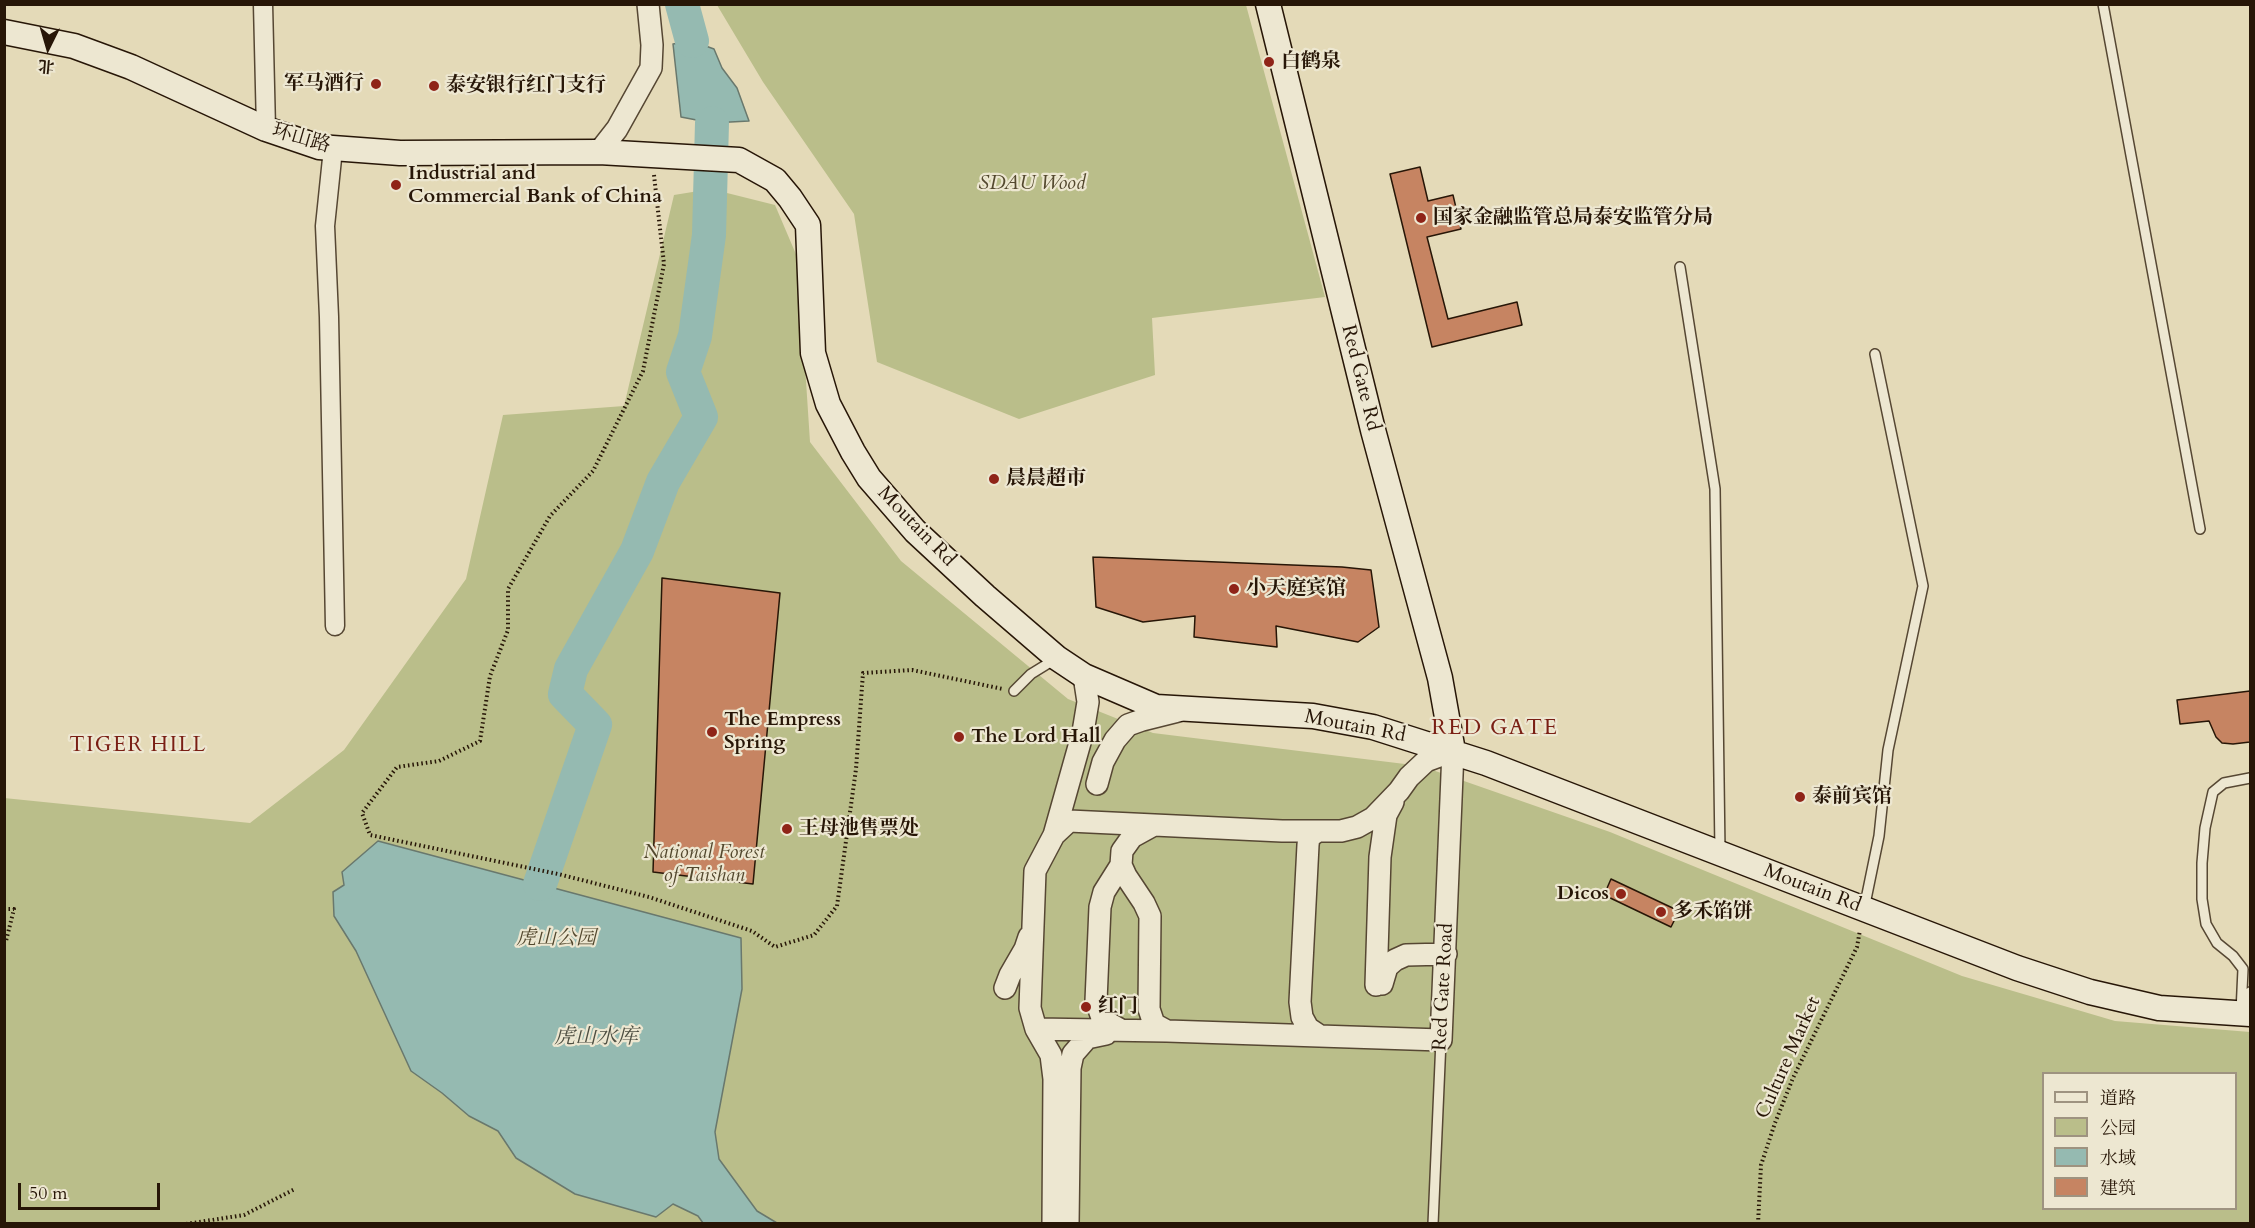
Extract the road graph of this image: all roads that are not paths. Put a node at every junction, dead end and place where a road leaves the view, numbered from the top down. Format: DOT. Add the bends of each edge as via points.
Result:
graph roads {
  1 [pos="262,4"];
  2 [pos="648,4"];
  3 [pos="1268,4"];
  4 [pos="2103,4"];
  5 [pos="4,32"];
  6 [pos="266,129"];
  7 [pos="333,149"];
  8 [pos="599,152"];
  9 [pos="739,160"];
  10 [pos="1680,267"];
  11 [pos="1875,354"];
  12 [pos="2200,529"];
  13 [pos="335,627"];
  14 [pos="1057,658"];
  15 [pos="1083,676"];
  16 [pos="1014,691"];
  17 [pos="1185,709"];
  18 [pos="1453,751"];
  19 [pos="2250,778"];
  20 [pos="1096,783"];
  21 [pos="1399,791"];
  22 [pos="1152,826"];
  23 [pos="1318,831"];
  24 [pos="1054,835"];
  25 [pos="1720,855"];
  26 [pos="1121,865"];
  27 [pos="1864,909"];
  28 [pos="1033,922"];
  29 [pos="1446,954"];
  30 [pos="1005,988"];
  31 [pos="2250,992"];
  32 [pos="2246,1014"];
  33 [pos="1036,1029"];
  34 [pos="1121,1030"];
  35 [pos="1167,1031"];
  36 [pos="1320,1036"];
  37 [pos="1441,1040"];
  38 [pos="1053,1224"];
  39 [pos="1068,1224"];
  40 [pos="1433,1224"];
  1 -- 6 [label="street"];
  2 -- 8 [label="street" via="651,68 617,129"];
  3 -- 18 [label="main road, Red Gate Rd" via="1373,430 1440,678"];
  4 -- 12 [label="lane"];
  5 -- 6 [label="main road, 环山路" via="84,49"];
  6 -- 7 [label="main road, 环山路"];
  7 -- 8 [label="main road, 环山路" via="400,153"];
  7 -- 13 [label="street" via="325,226"];
  8 -- 9 [label="main road, 环山路"];
  9 -- 14 [label="main road, Moutain Rd" via="775,180 808,225 813,353 828,404 869,478 915,531"];
  10 -- 25 [label="lane" via="1715,489"];
  11 -- 27 [label="lane" via="1923,586 1888,750 1879,836"];
  14 -- 15 [label="main road, Moutain Rd"];
  14 -- 16 [label="lane" via="1031,674"];
  15 -- 17 [label="main road, Moutain Rd" via="1156,707"];
  15 -- 24 [label="street" via="1088,702 1083,732"];
  17 -- 18 [label="main road, Moutain Rd" via="1313,716 1373,726"];
  17 -- 20 [label="street" via="1128,725 1115,740"];
  18 -- 21 [label="street" via="1426,761"];
  18 -- 25 [label="main road, Moutain Rd"];
  18 -- 29 [label="street, Red Gate Road"];
  19 -- 32 [label="lane" via="2224,783 2213,792 2202,863 2206,924 2217,943 2243,969"];
  21 -- 23 [label="street" via="1373,818 1357,827"];
  21 -- 29 [label="street" via="1386,815 1380,857 1379,984 1387,968 1406,955"];
  22 -- 23 [label="street"];
  22 -- 24 [label="street" via="1069,822"];
  22 -- 26 [label="street" via="1132,837 1122,851"];
  23 -- 36 [label="street" via="1309,837 1308,845 1300,1002 1308,1028"];
  24 -- 28 [label="street" via="1035,871"];
  25 -- 27 [label="main road, Moutain Rd"];
  26 -- 34 [label="street" via="1104,892 1100,907 1096,1001 1107,1022"];
  26 -- 35 [label="street" via="1150,916 1149,1009 1155,1023"];
  27 -- 32 [label="main road, Moutain Rd" via="2006,965 2090,992 2159,1008"];
  28 -- 30 [label="street" via="1025,949"];
  28 -- 33 [label="street" via="1030,1008"];
  29 -- 37 [label="street, Red Gate Road"];
  31 -- 32 [label="lane"];
  33 -- 34 [label="street"];
  33 -- 38 [label="street" via="1051,1056 1054,1079"];
  34 -- 35 [label="street"];
  34 -- 39 [label="street" via="1087,1038 1073,1054"];
  35 -- 36 [label="street"];
  36 -- 37 [label="street"];
  37 -- 40 [label="lane, Red Gate Road"];
}
